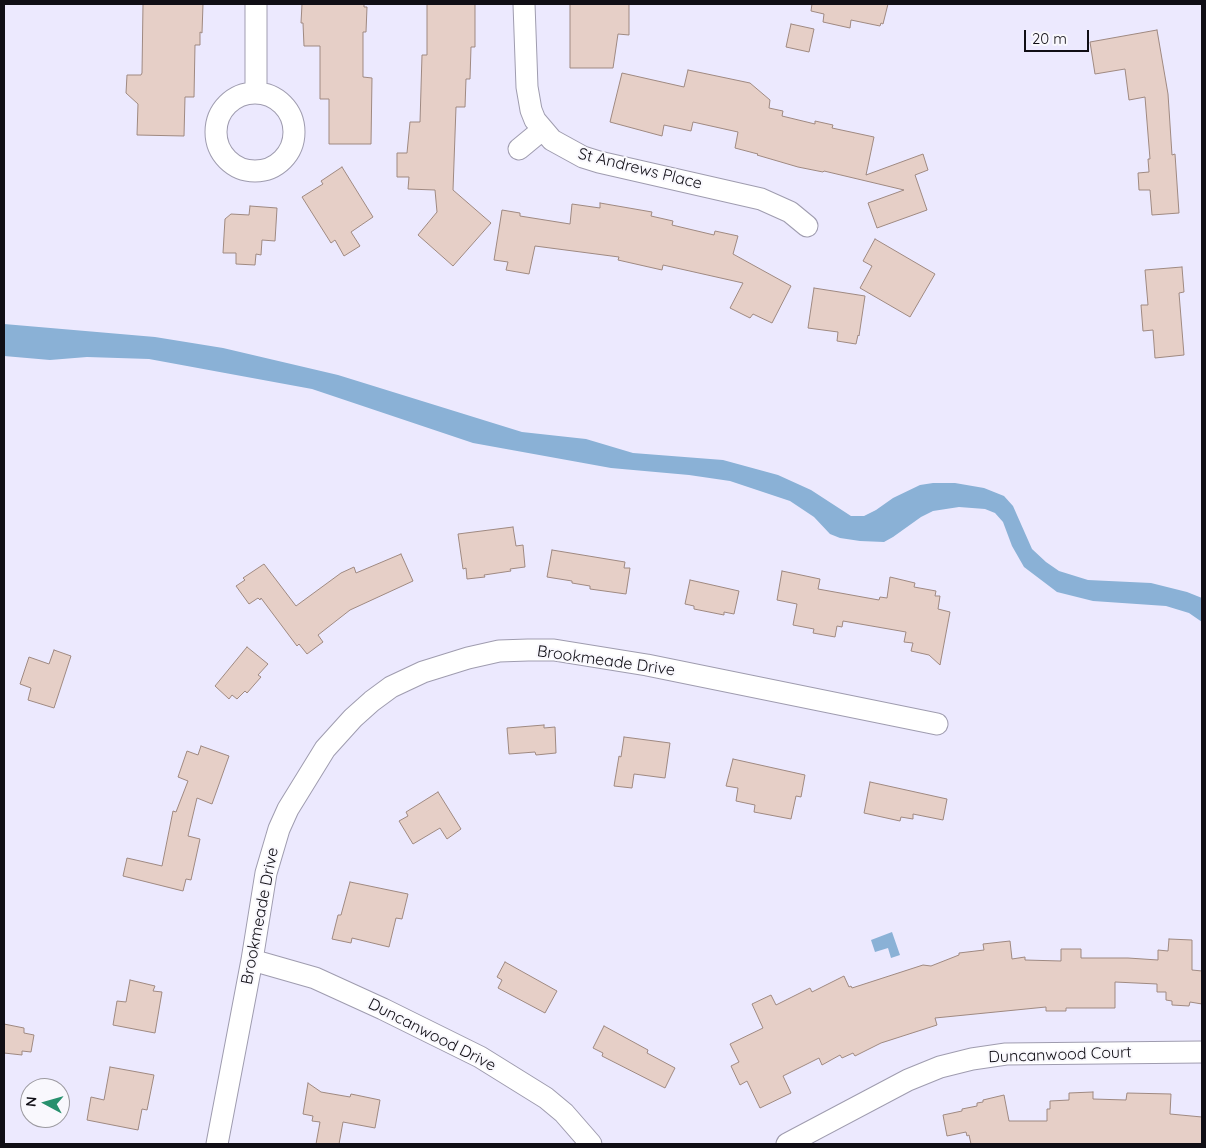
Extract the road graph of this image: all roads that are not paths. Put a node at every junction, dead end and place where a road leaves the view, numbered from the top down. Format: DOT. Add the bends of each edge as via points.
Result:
graph roads {
  1 [pos="256,4"];
  2 [pos="524,4"];
  3 [pos="256,93"];
  4 [pos="542,130"];
  5 [pos="519,149"];
  6 [pos="807,226"];
  7 [pos="937,724"];
  8 [pos="252,960"];
  9 [pos="1202,1052"];
  10 [pos="217,1144"];
  11 [pos="591,1144"];
  12 [pos="787,1144"];
  1 -- 3 [label="street"];
  2 -- 4 [label="street, St Andrews Place" via="530,110"];
  4 -- 5 [label="street"];
  4 -- 6 [label="street, St Andrews Place" via="552,140 583,158 761,199 790,212"];
  7 -- 8 [label="street, Brookmeade Drive" via="647,665 554,650 499,651 434,667 404,680 372,701 337,734 305,781 275,839 258,913"];
  8 -- 10 [label="street, Brookmeade Drive"];
  8 -- 11 [label="street, Duncanwood Drive" via="315,978 480,1057 546,1098"];
  9 -- 12 [label="street, Duncanwood Court" via="1006,1054 972,1059 908,1080"];
}
